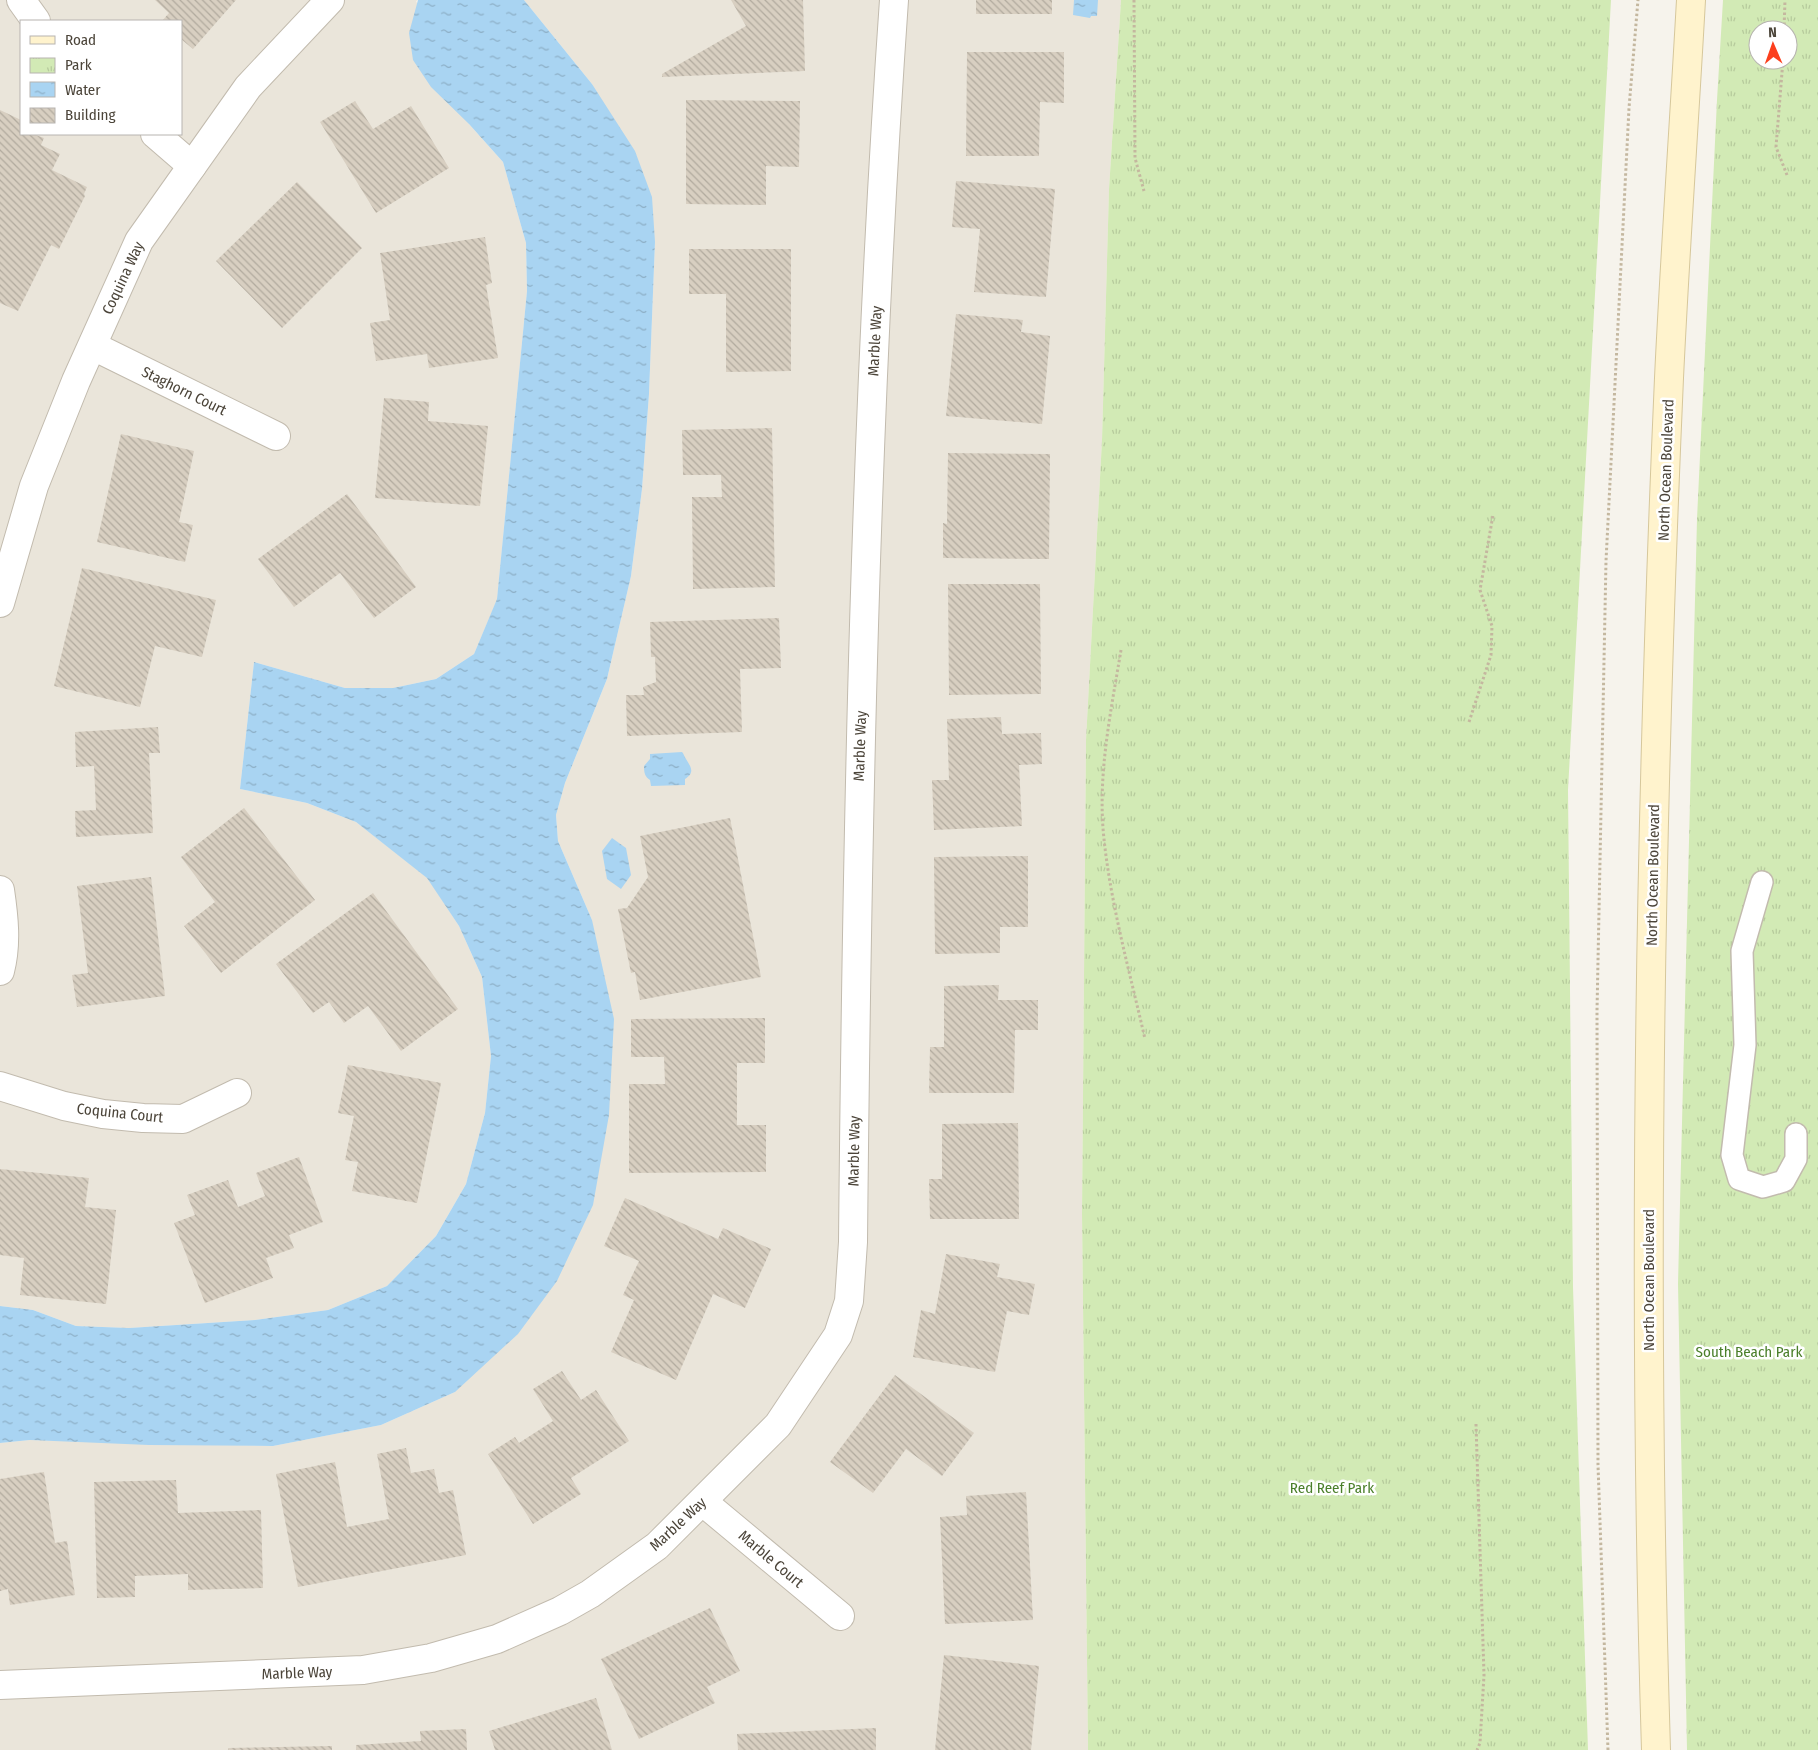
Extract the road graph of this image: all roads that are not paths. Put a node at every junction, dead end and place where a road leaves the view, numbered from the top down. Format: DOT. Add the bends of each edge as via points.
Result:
graph roads {
  1 [pos="21,0"];
  2 [pos="330,0"];
  3 [pos="894,0"];
  4 [pos="1691,0"];
  5 [pos="35,20"];
  6 [pos="156,135"];
  7 [pos="192,166"];
  8 [pos="93,346"];
  9 [pos="276,436"];
  10 [pos="0,603"];
  11 [pos="1762,882"];
  12 [pos="0,890"];
  13 [pos="0,971"];
  14 [pos="0,1086"];
  15 [pos="237,1093"];
  16 [pos="1796,1134"];
  17 [pos="702,1502"];
  18 [pos="840,1616"];
  19 [pos="0,1685"];
  20 [pos="1656,1750"];
  1 -- 5 [label="street"];
  2 -- 7 [label="street, Coquina Way" via="248,87"];
  3 -- 17 [label="street, Marble Way" via="868,482 857,837 853,1242 849,1301 838,1336 778,1425"];
  4 -- 20 [label="main road, North Ocean Boulevard" via="1669,377 1654,824 1649,1222"];
  6 -- 7 [label="street"];
  7 -- 8 [label="street, Coquina Way" via="139,241"];
  8 -- 9 [label="street, Staghorn Court"];
  8 -- 10 [label="street, Coquina Way" via="34,486"];
  11 -- 16 [label="lane" via="1742,951 1745,1045 1732,1155 1739,1179 1763,1187 1784,1181 1796,1159"];
  12 -- 13 [label="street" via="5,920"];
  14 -- 15 [label="street, Coquina Court" via="64,1106 103,1114 183,1119"];
  17 -- 18 [label="street, Marble Court"];
  17 -- 19 [label="street, Marble Way" via="657,1546 590,1594 496,1639 431,1658 363,1670"];
}
